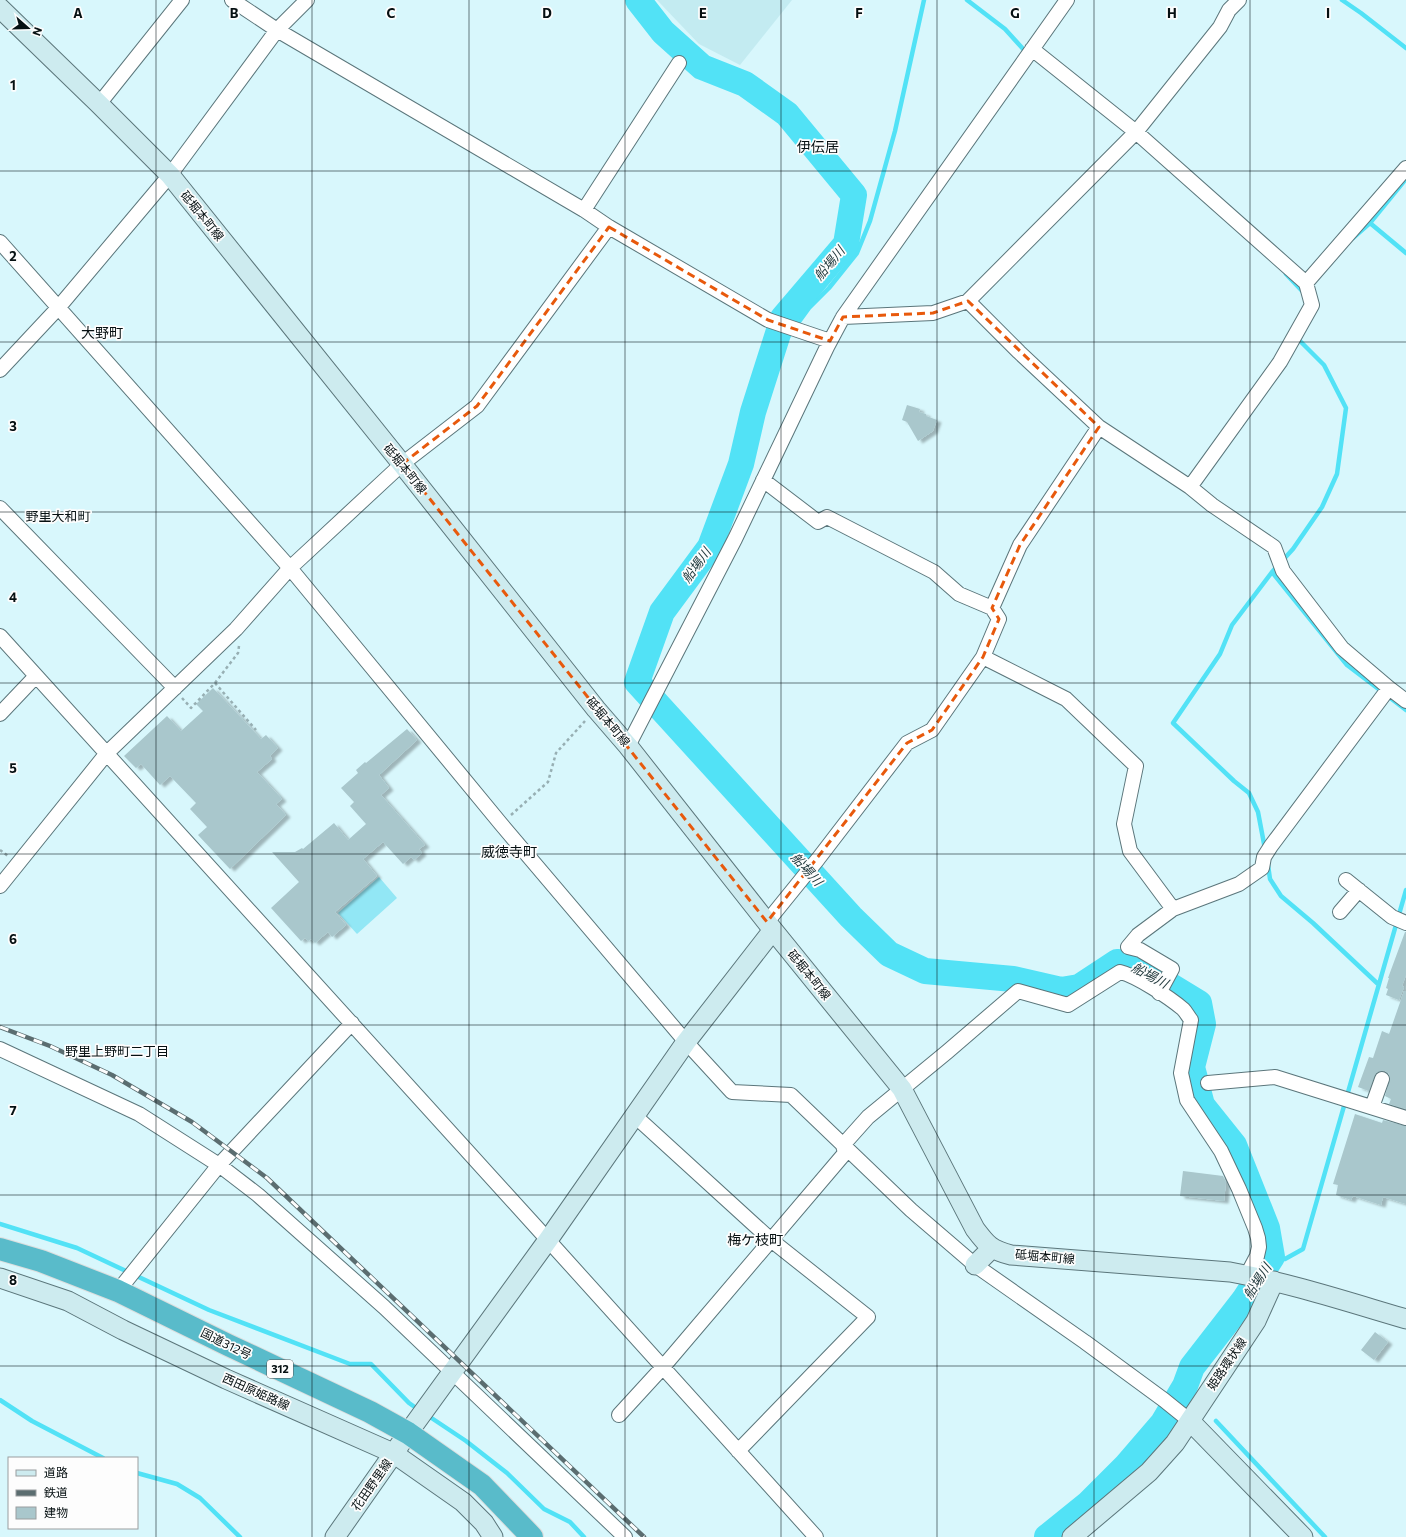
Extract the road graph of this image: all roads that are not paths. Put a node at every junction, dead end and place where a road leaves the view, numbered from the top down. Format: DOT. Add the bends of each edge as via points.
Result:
graph roads {
  1 [pos="182,0"];
  2 [pos="232,0"];
  3 [pos="307,0"];
  4 [pos="1067,0"];
  5 [pos="1239,0"];
  6 [pos="0,8"];
  7 [pos="277,30"];
  8 [pos="1032,49"];
  9 [pos="679,63"];
  10 [pos="99,104"];
  11 [pos="1136,132"];
  12 [pos="1406,168"];
  13 [pos="170,176"];
  14 [pos="584,210"];
  15 [pos="609,227"];
  16 [pos="0,242"];
  17 [pos="1306,283"];
  18 [pos="968,301"];
  19 [pos="58,308"];
  20 [pos="843,317"];
  21 [pos="830,341"];
  22 [pos="0,370"];
  23 [pos="1099,427"];
  24 [pos="402,464"];
  25 [pos="763,480"];
  26 [pos="1190,487"];
  27 [pos="0,508"];
  28 [pos="290,568"];
  29 [pos="992,608"];
  30 [pos="0,636"];
  31 [pos="983,657"];
  32 [pos="36,676"];
  33 [pos="175,688"];
  34 [pos="1389,688"];
  35 [pos="1406,701"];
  36 [pos="0,714"];
  37 [pos="628,746"];
  38 [pos="107,754"];
  39 [pos="1346,880"];
  40 [pos="0,886"];
  41 [pos="1359,890"];
  42 [pos="1173,909"];
  43 [pos="1340,912"];
  44 [pos="1400,921"];
  45 [pos="770,926"];
  46 [pos="1159,993"];
  47 [pos="352,1023"];
  48 [pos="686,1042"];
  49 [pos="0,1049"];
  50 [pos="1382,1079"];
  51 [pos="1208,1083"];
  52 [pos="902,1089"];
  53 [pos="1372,1107"];
  54 [pos="635,1116"];
  55 [pos="1406,1118"];
  56 [pos="843,1145"];
  57 [pos="219,1165"];
  58 [pos="548,1240"];
  59 [pos="771,1240"];
  60 [pos="992,1248"];
  61 [pos="0,1249"];
  62 [pos="975,1265"];
  63 [pos="0,1278"];
  64 [pos="1261,1278"];
  65 [pos="118,1291"];
  66 [pos="1406,1319"];
  67 [pos="663,1367"];
  68 [pos="451,1373"];
  69 [pos="619,1415"];
  70 [pos="1187,1418"];
  71 [pos="408,1433"];
  72 [pos="738,1451"];
  73 [pos="394,1453"];
  74 [pos="335,1537"];
  75 [pos="493,1537"];
  76 [pos="532,1537"];
  77 [pos="625,1537"];
  78 [pos="816,1537"];
  79 [pos="1072,1537"];
  80 [pos="1302,1537"];
  1 -- 10 [label="street"];
  2 -- 7 [label="street"];
  3 -- 7 [label="street"];
  4 -- 8 [label="street"];
  5 -- 11 [label="street"];
  6 -- 10 [label="main road, 砥堀本町線"];
  7 -- 13 [label="street"];
  7 -- 14 [label="street"];
  8 -- 11 [label="street"];
  8 -- 20 [label="street"];
  9 -- 14 [label="street"];
  10 -- 13 [label="main road, 砥堀本町線"];
  11 -- 17 [label="street"];
  11 -- 18 [label="street"];
  12 -- 17 [label="street"];
  13 -- 19 [label="street"];
  13 -- 24 [label="main road, 砥堀本町線"];
  14 -- 15 [label="street"];
  15 -- 21 [label="street" via="768,320"];
  15 -- 24 [label="street" via="477,406"];
  16 -- 19 [label="street"];
  17 -- 26 [label="street" via="1312,305 1280,362"];
  18 -- 20 [label="street" via="933,314"];
  18 -- 23 [label="street"];
  19 -- 22 [label="street"];
  19 -- 28 [label="street"];
  20 -- 21 [label="street"];
  21 -- 25 [label="street"];
  23 -- 26 [label="street"];
  23 -- 29 [label="street" via="1020,545"];
  24 -- 28 [label="street"];
  24 -- 37 [label="main road, 砥堀本町線"];
  25 -- 29 [label="street" via="818,522 827,517 934,572 959,594"];
  25 -- 37 [label="street"];
  26 -- 34 [label="street" via="1274,547 1283,571 1342,648"];
  27 -- 33 [label="street"];
  28 -- 33 [label="street" via="236,629"];
  28 -- 48 [label="street" via="501,824"];
  29 -- 31 [label="street" via="999,619"];
  30 -- 32 [label="street"];
  31 -- 42 [label="street" via="1066,699 1136,766 1124,824 1130,851"];
  31 -- 45 [label="street" via="932,730 907,743 805,875"];
  32 -- 36 [label="street"];
  32 -- 38 [label="street"];
  33 -- 38 [label="street"];
  34 -- 35 [label="street"];
  34 -- 42 [label="street" via="1271,846 1264,857 1262,868 1239,884"];
  37 -- 45 [label="main road, 砥堀本町線"];
  38 -- 40 [label="street"];
  38 -- 47 [label="street"];
  39 -- 41 [label="street"];
  41 -- 43 [label="street"];
  41 -- 44 [label="street"];
  42 -- 46 [label="street" via="1138,935 1128,947 1140,950 1172,969"];
  45 -- 48 [label="main road, 花田野里線"];
  45 -- 52 [label="main road, 砥堀本町線"];
  46 -- 52 [label="street" via="1128,974 1120,972 1068,1006 1018,991"];
  46 -- 64 [label="street" via="1184,1010 1191,1020 1181,1072 1188,1100 1221,1151 1255,1228"];
  47 -- 57 [label="street"];
  47 -- 58 [label="street"];
  48 -- 54 [label="main road, 花田野里線"];
  48 -- 56 [label="street" via="732,1092 791,1095"];
  49 -- 57 [label="street" via="139,1114"];
  50 -- 53 [label="street"];
  51 -- 53 [label="street" via="1275,1077"];
  52 -- 56 [label="street" via="868,1116"];
  52 -- 60 [label="main road, 砥堀本町線" via="975,1229"];
  53 -- 55 [label="street"];
  54 -- 58 [label="main road, 花田野里線"];
  54 -- 59 [label="street"];
  56 -- 59 [label="street" via="845,1153"];
  56 -- 62 [label="street" via="911,1210"];
  57 -- 65 [label="street"];
  57 -- 68 [label="street" via="258,1195 384,1307"];
  58 -- 67 [label="street"];
  58 -- 68 [label="main road, 花田野里線"];
  59 -- 67 [label="street"];
  59 -- 72 [label="street" via="868,1317"];
  60 -- 62 [label="main road"];
  60 -- 64 [label="main road, 砥堀本町線" via="1011,1255 1222,1271"];
  61 -- 65 [label="highway, 国道312号 / 312" via="41,1261"];
  62 -- 70 [label="street"];
  63 -- 73 [label="main road, 西田原姫路線" via="68,1301 122,1330"];
  64 -- 66 [label="main road"];
  64 -- 70 [label="main road, 姫路環状線" via="1256,1321"];
  65 -- 71 [label="highway, 国道312号 / 312" via="370,1412"];
  67 -- 69 [label="street"];
  67 -- 72 [label="street"];
  68 -- 71 [label="main road, 花田野里線"];
  68 -- 77 [label="street"];
  70 -- 79 [label="main road, 姫路環状線" via="1175,1443 1149,1472"];
  70 -- 80 [label="main road"];
  71 -- 73 [label="main road, 花田野里線"];
  71 -- 76 [label="highway, 国道312号 / 312" via="482,1485"];
  72 -- 78 [label="street"];
  73 -- 74 [label="main road, 花田野里線"];
  73 -- 75 [label="main road, 西田原姫路線" via="463,1502 484,1523"];
}
